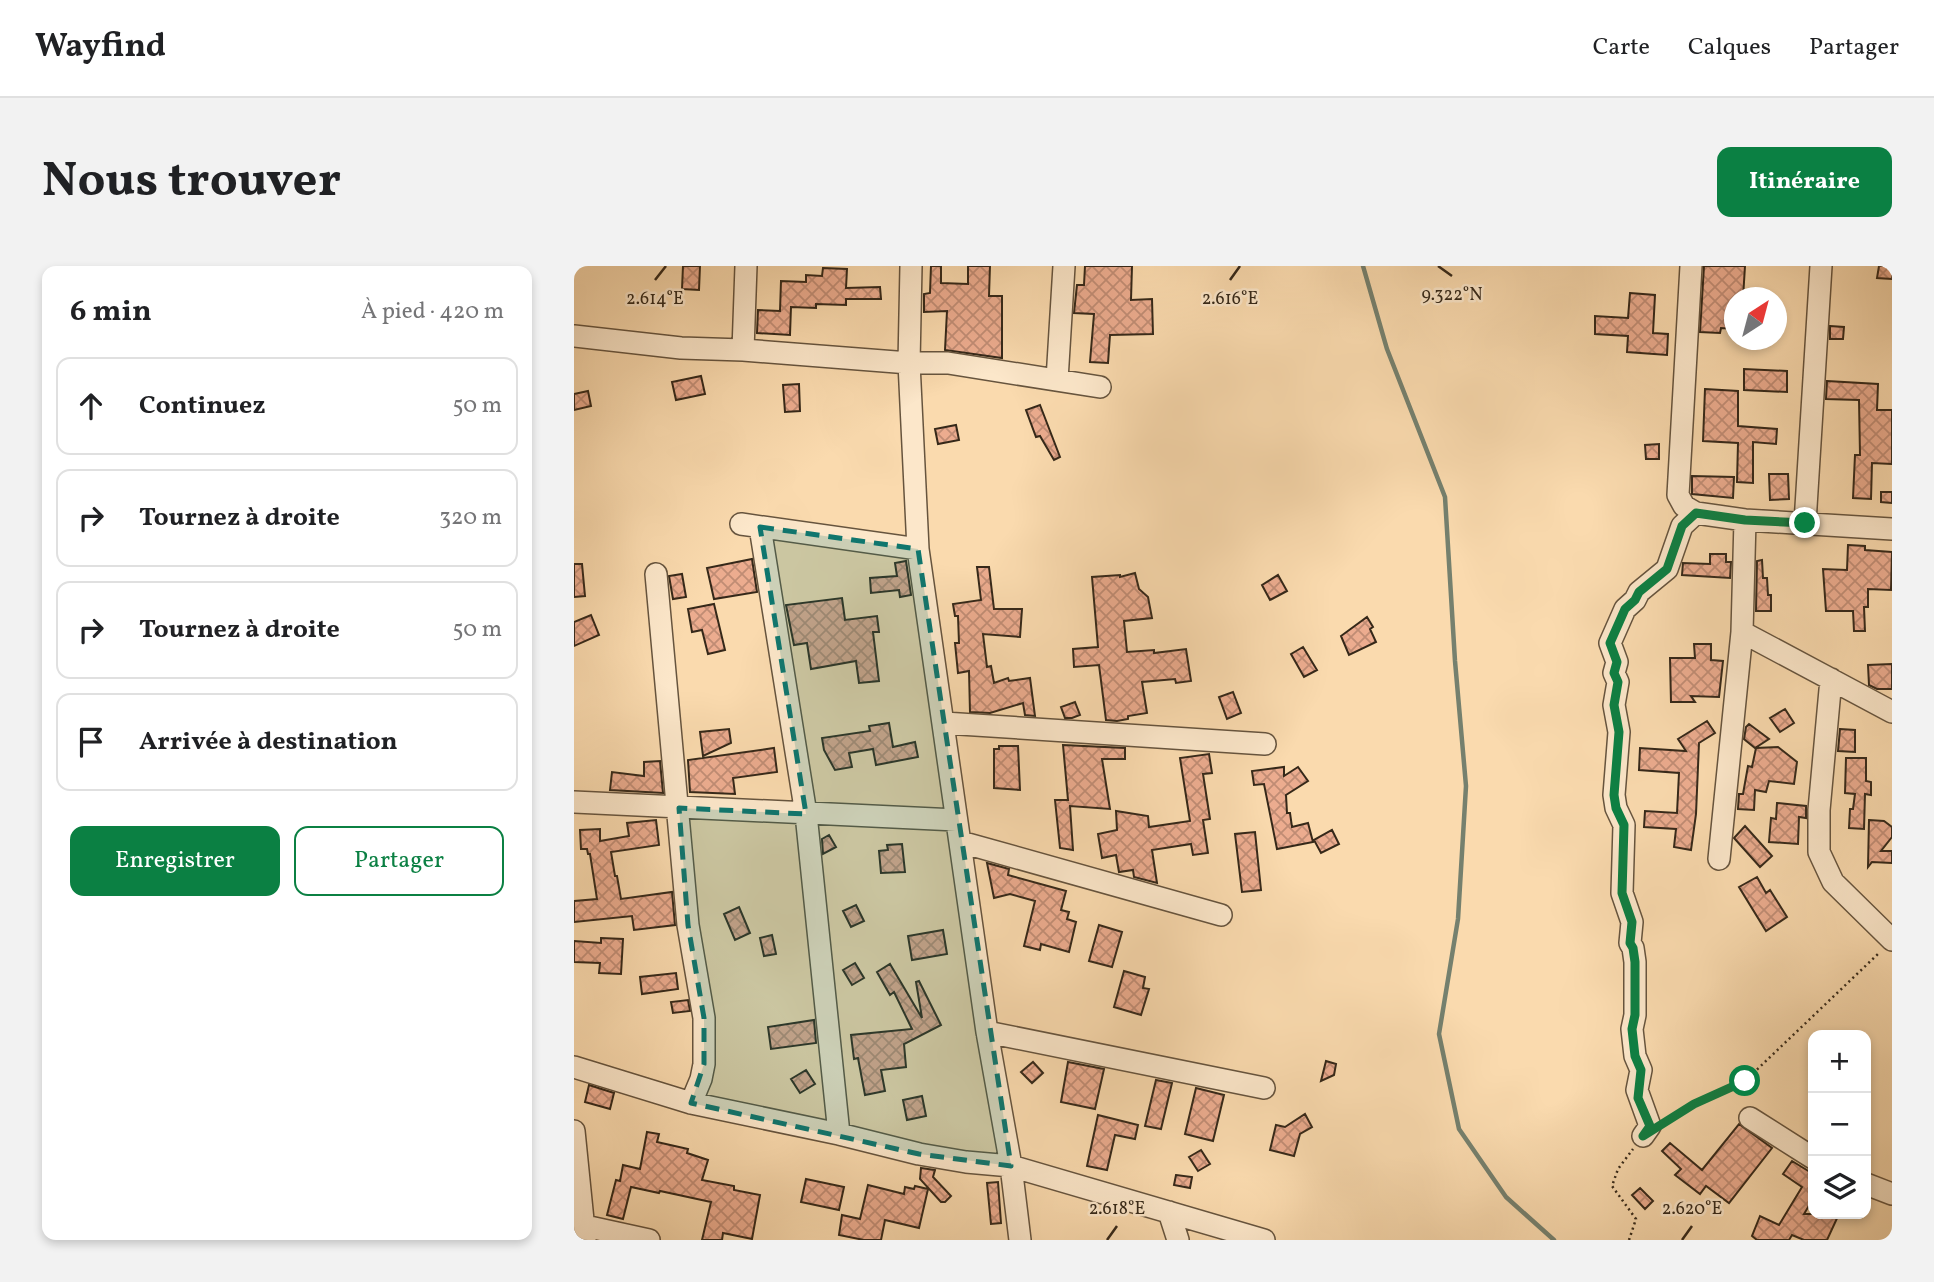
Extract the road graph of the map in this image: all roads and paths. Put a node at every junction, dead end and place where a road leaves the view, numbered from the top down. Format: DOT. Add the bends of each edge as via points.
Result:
graph roads {
  1 [pos="746,266"];
  2 [pos="911,266"];
  3 [pos="1064,266"];
  4 [pos="1691,266"];
  5 [pos="1821,266"];
  6 [pos="574,336"];
  7 [pos="743,350"];
  8 [pos="909,363"];
  9 [pos="1057,380"];
  10 [pos="1100,387"];
  11 [pos="1696,513"];
  12 [pos="1745,520"];
  13 [pos="1805,523"];
  14 [pos="1892,529"];
  15 [pos="918,549"];
  16 [pos="656,575"];
  17 [pos="1742,632"];
  18 [pos="1831,679"];
  19 [pos="1892,712"];
  20 [pos="944,723"];
  21 [pos="1265,744"];
  22 [pos="574,802"];
  23 [pos="679,808"];
  24 [pos="807,814"];
  25 [pos="956,820"];
  26 [pos="961,842"];
  27 [pos="1719,859"];
  28 [pos="1221,915"];
  29 [pos="1887,945"];
  30 [pos="988,1032"];
  31 [pos="574,1067"];
  32 [pos="1264,1088"];
  33 [pos="691,1103"];
  34 [pos="1750,1118"];
  35 [pos="574,1131"];
  36 [pos="839,1134"];
  37 [pos="1643,1136"];
  38 [pos="1810,1156"];
  39 [pos="1012,1166"];
  40 [pos="1871,1186"];
  41 [pos="1892,1194"];
  42 [pos="1169,1212"];
  43 [pos="585,1233"];
  44 [pos="649,1240"];
  45 [pos="1020,1240"];
  46 [pos="1178,1240"];
  47 [pos="1264,1240"];
  48 [pos="1629,1240"];
  1 -- 7 [label="street"];
  2 -- 8 [label="street"];
  3 -- 9 [label="street"];
  4 -- 11 [label="street" via="1678,495 1684,506"];
  5 -- 13 [label="street"];
  6 -- 7 [label="street"];
  7 -- 8 [label="street"];
  8 -- 9 [label="street" via="948,363"];
  8 -- 15 [label="street"];
  9 -- 10 [label="street"];
  11 -- 12 [label="street"];
  11 -- 37 [label="street" via="1682,526 1667,569 1625,609 1610,643 1618,682 1614,795 1624,825 1622,893 1632,922 1630,943 1635,962 1632,1029 1641,1070 1638,1098 1650,1126"];
  12 -- 13 [label="street"];
  12 -- 17 [label="street"];
  13 -- 14 [label="street"];
  15 -- 20 [label="street"];
  15 -- 24 [label="street" via="751,525"];
  16 -- 23 [label="street"];
  17 -- 18 [label="street"];
  17 -- 27 [label="street"];
  18 -- 19 [label="street"];
  18 -- 29 [label="street" via="1819,852 1833,882"];
  20 -- 21 [label="street"];
  20 -- 25 [label="street"];
  22 -- 23 [label="street"];
  23 -- 24 [label="street"];
  23 -- 33 [label="street" via="688,925 704,1018 704,1064"];
  24 -- 25 [label="street"];
  24 -- 36 [label="street"];
  25 -- 26 [label="street"];
  26 -- 28 [label="street"];
  26 -- 30 [label="street"];
  29 -- 37 [label="path" via="1745,1081 1694,1104"];
  30 -- 32 [label="street"];
  30 -- 39 [label="street"];
  31 -- 33 [label="street"];
  33 -- 36 [label="street"];
  34 -- 38 [label="street"];
  35 -- 43 [label="street"];
  36 -- 39 [label="street" via="919,1154"];
  37 -- 48 [label="path" via="1618,1169 1612,1186 1636,1219"];
  39 -- 42 [label="street"];
  39 -- 45 [label="street"];
  40 -- 41 [label="street"];
  42 -- 46 [label="street"];
  42 -- 47 [label="street"];
  43 -- 44 [label="street"];
}
